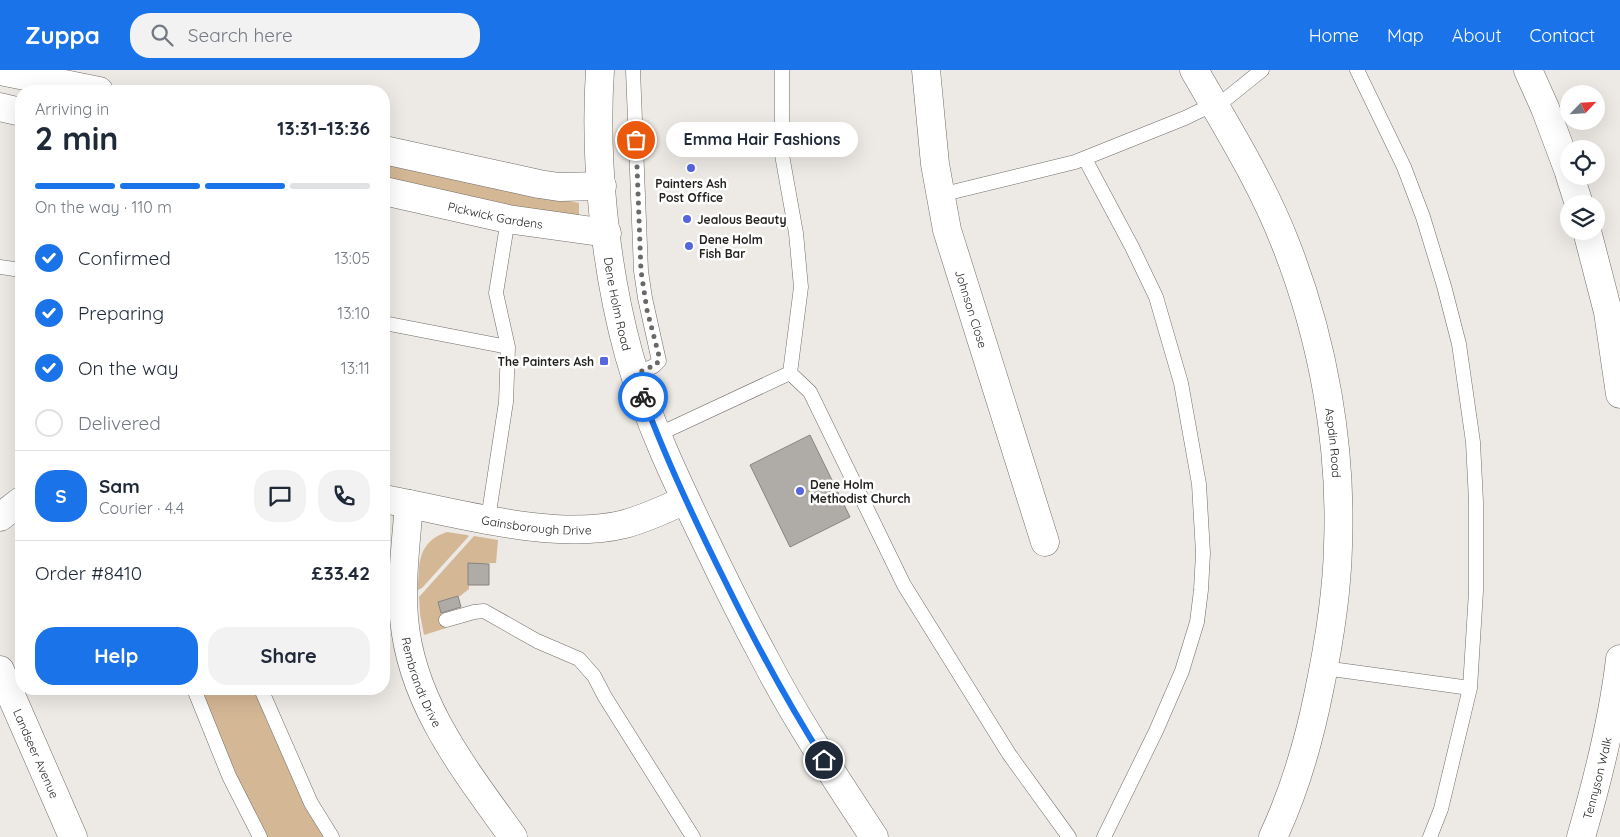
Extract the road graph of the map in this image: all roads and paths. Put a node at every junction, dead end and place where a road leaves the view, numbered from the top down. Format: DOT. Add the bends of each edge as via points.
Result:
graph roads {
  1 [pos="600,70"];
  2 [pos="633,70"];
  3 [pos="782,70"];
  4 [pos="926,70"];
  5 [pos="1194,70"];
  6 [pos="1262,70"];
  7 [pos="1356,70"];
  8 [pos="1528,70"];
  9 [pos="0,72"];
  10 [pos="68,85"];
  11 [pos="1215,105"];
  12 [pos="0,107"];
  13 [pos="15,111"];
  14 [pos="1560,148"];
  15 [pos="390,155"];
  16 [pos="1085,159"];
  17 [pos="602,186"];
  18 [pos="390,192"];
  19 [pos="940,195"];
  20 [pos="508,219"];
  21 [pos="607,233"];
  22 [pos="1589,240"];
  23 [pos="0,267"];
  24 [pos="15,269"];
  25 [pos="390,324"];
  26 [pos="508,347"];
  27 [pos="790,373"];
  28 [pos="635,374"];
  29 [pos="1620,394"];
  30 [pos="657,435"];
  31 [pos="685,500"];
  32 [pos="397,501"];
  33 [pos="488,519"];
  34 [pos="1045,542"];
  35 [pos="393,588"];
  36 [pos="446,620"];
  37 [pos="1620,659"];
  38 [pos="1324,668"];
  39 [pos="0,670"];
  40 [pos="1470,688"];
  41 [pos="196,695"];
  42 [pos="265,695"];
  43 [pos="73,837"];
  44 [pos="260,837"];
  45 [pos="332,837"];
  46 [pos="513,837"];
  47 [pos="693,837"];
  48 [pos="874,837"];
  49 [pos="1069,837"];
  50 [pos="1104,837"];
  51 [pos="1273,837"];
  52 [pos="1430,837"];
  53 [pos="1581,837"];
  1 -- 17 [label="street, Dene Holm Road" via="598,124"];
  2 -- 28 [label="lane" via="641,271 659,361"];
  3 -- 27 [label="lane" via="782,156 796,233 801,287"];
  4 -- 19 [label="street, Johnson Close"];
  5 -- 11 [label="street, Aspdin Road"];
  6 -- 11 [label="lane"];
  7 -- 40 [label="lane" via="1392,139 1413,190 1459,344 1473,442 1476,502 1476,592"];
  8 -- 14 [label="street"];
  9 -- 10 [label="street"];
  11 -- 16 [label="lane"];
  11 -- 38 [label="street, Aspdin Road" via="1252,169 1287,247 1310,320 1324,380 1337,476 1338,545 1333,612"];
  12 -- 13 [label="street"];
  15 -- 17 [label="street" via="546,185"];
  16 -- 19 [label="lane"];
  16 -- 50 [label="lane" via="1156,297 1181,382 1200,484 1203,553 1197,622 1182,672"];
  17 -- 21 [label="street, Dene Holm Road"];
  18 -- 20 [label="street, Pickwick Gardens"];
  19 -- 34 [label="street, Johnson Close" via="952,246"];
  20 -- 21 [label="street, Pickwick Gardens"];
  20 -- 26 [label="lane" via="496,293"];
  21 -- 28 [label="street, Dene Holm Road" via="617,303"];
  22 -- 29 [label="street" via="1608,312"];
  23 -- 24 [label="lane"];
  25 -- 26 [label="lane"];
  26 -- 33 [label="lane" via="506,402"];
  27 -- 30 [label="lane"];
  27 -- 49 [label="lane" via="810,392 875,528 930,630 1009,754"];
  28 -- 30 [label="street, Dene Holm Road"];
  30 -- 31 [label="street, Dene Holm Road"];
  31 -- 33 [label="street, Gainsborough Drive" via="638,520 603,527 560,530"];
  31 -- 48 [label="street, Dene Holm Road" via="766,661 816,748"];
  32 -- 33 [label="street, Gainsborough Drive"];
  32 -- 35 [label="street, Rembrandt Drive" via="405,545"];
  35 -- 46 [label="street, Rembrandt Drive" via="427,702 448,744"];
  36 -- 47 [label="lane" via="484,611 581,661 594,676"];
  37 -- 53 [label="street, Tennyson Walk" via="1600,769"];
  38 -- 40 [label="lane"];
  38 -- 51 [label="street, Aspdin Road" via="1300,768"];
  39 -- 43 [label="street, Landseer Avenue"];
  40 -- 52 [label="lane" via="1441,809"];
  41 -- 44 [label="lane" via="229,776"];
  42 -- 45 [label="lane" via="311,803"];
}
